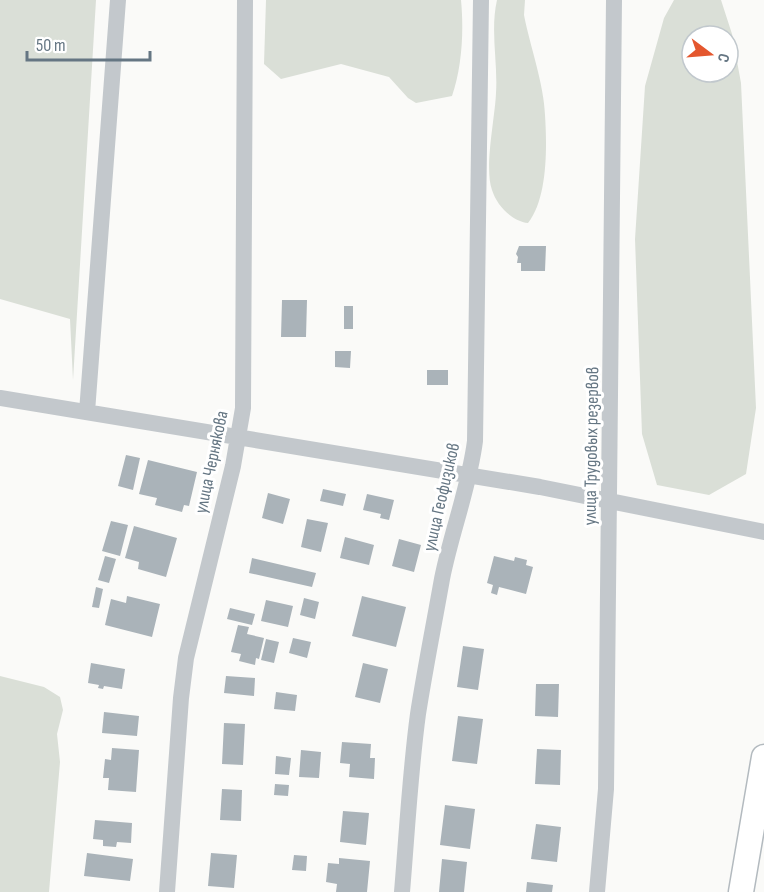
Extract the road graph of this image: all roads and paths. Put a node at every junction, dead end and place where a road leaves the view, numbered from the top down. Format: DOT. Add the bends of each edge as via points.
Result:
graph roads {
  1 [pos="118,0"];
  2 [pos="245,0"];
  3 [pos="481,0"];
  4 [pos="614,0"];
  5 [pos="0,398"];
  6 [pos="87,412"];
  7 [pos="239,438"];
  8 [pos="467,476"];
  9 [pos="610,501"];
  10 [pos="764,532"];
  11 [pos="764,757"];
  12 [pos="167,892"];
  13 [pos="402,892"];
  14 [pos="597,892"];
  15 [pos="741,892"];
  1 -- 6 [label="street"];
  2 -- 7 [label="street, улица Чернякова" via="243,408"];
  3 -- 8 [label="street, улица Геофизиков" via="475,441"];
  4 -- 9 [label="street, улица Трудовых резервов"];
  5 -- 6 [label="street"];
  6 -- 7 [label="street"];
  7 -- 8 [label="street"];
  7 -- 12 [label="street, улица Чернякова" via="186,658"];
  8 -- 9 [label="street"];
  8 -- 13 [label="street, улица Геофизиков" via="442,576 418,714"];
  9 -- 10 [label="street"];
  9 -- 14 [label="street, улица Трудовых резервов" via="606,789"];
  11 -- 15 [label="main road"];
}
